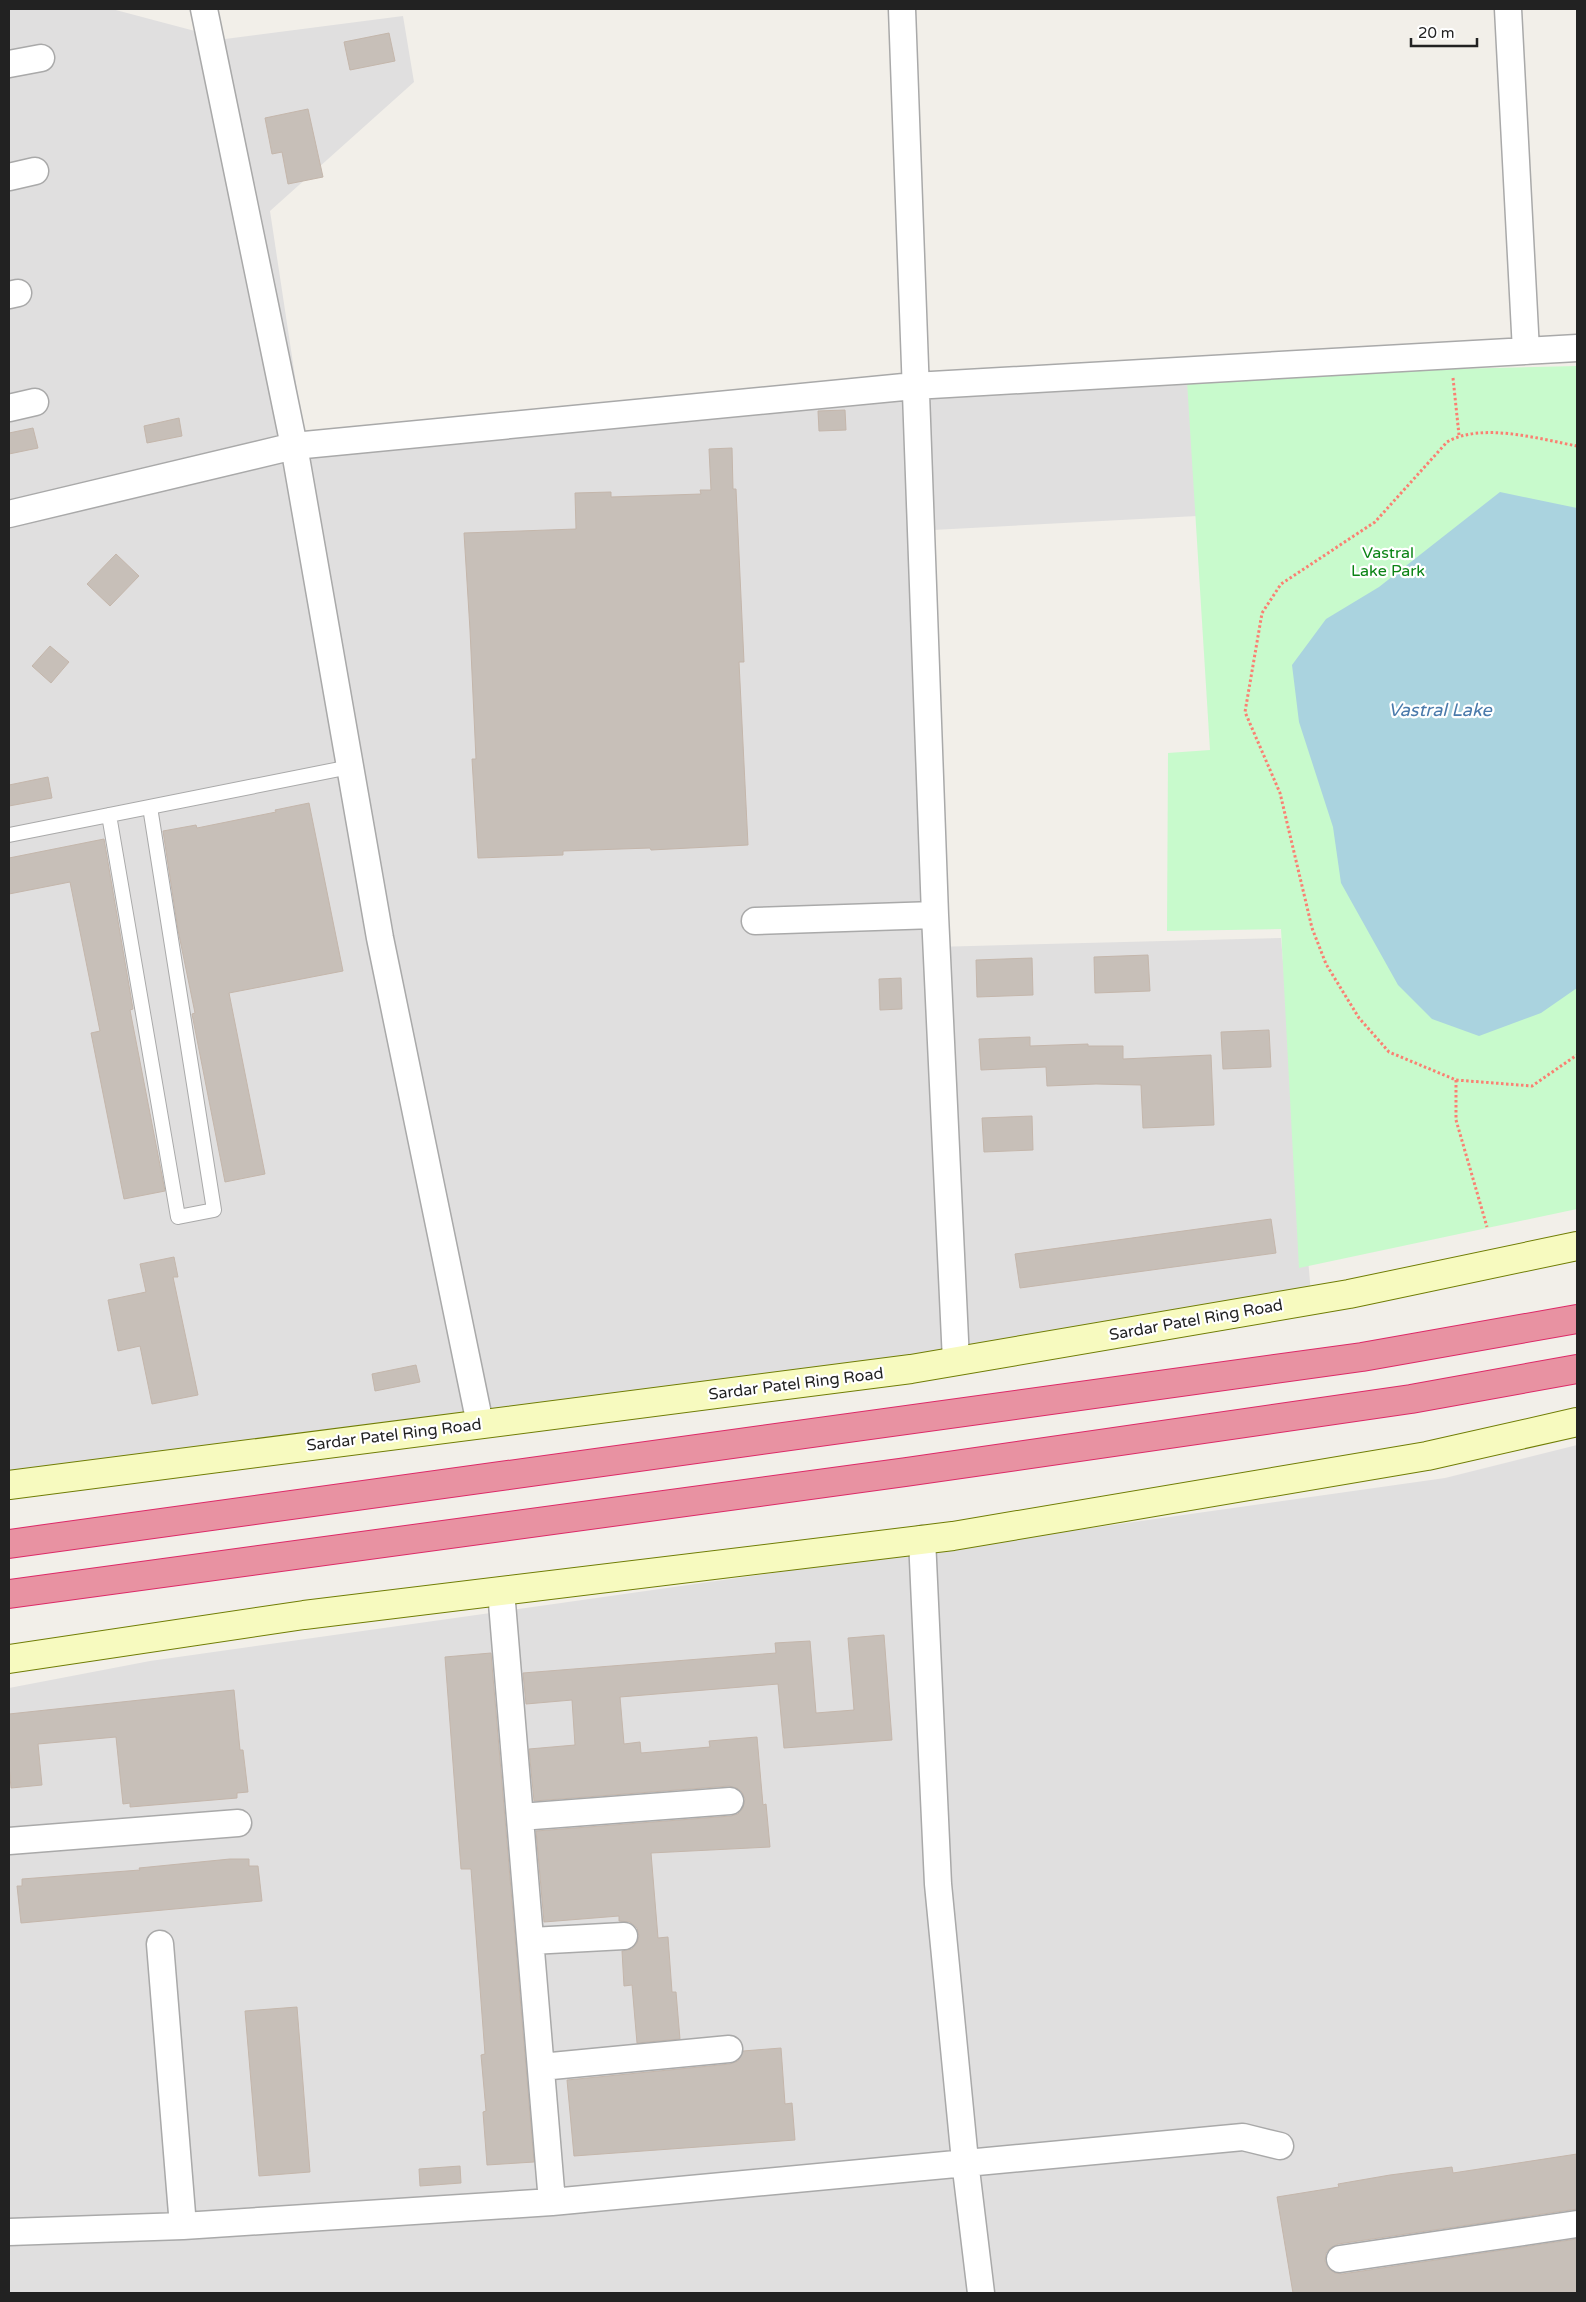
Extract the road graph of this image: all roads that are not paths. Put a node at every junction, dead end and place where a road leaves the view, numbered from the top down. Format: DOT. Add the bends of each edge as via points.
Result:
graph roads {
  1 [pos="204,9"];
  2 [pos="902,9"];
  3 [pos="1508,9"];
  4 [pos="40,58"];
  5 [pos="9,64"];
  6 [pos="35,171"];
  7 [pos="9,177"];
  8 [pos="1577,348"];
  9 [pos="1526,351"];
  10 [pos="914,386"];
  11 [pos="35,402"];
  12 [pos="9,408"];
  13 [pos="294,446"];
  14 [pos="9,514"];
  15 [pos="350,767"];
  16 [pos="150,807"];
  17 [pos="109,815"];
  18 [pos="9,835"];
  19 [pos="935,915"];
  20 [pos="755,921"];
  21 [pos="1577,1246"];
  22 [pos="1577,1318"];
  23 [pos="956,1361"];
  24 [pos="1577,1369"];
  25 [pos="1577,1422"];
  26 [pos="480,1424"];
  27 [pos="9,1485"];
  28 [pos="922,1540"];
  29 [pos="9,1544"];
  30 [pos="501,1591"];
  31 [pos="9,1594"];
  32 [pos="9,1659"];
  33 [pos="730,1801"];
  34 [pos="520,1818"];
  35 [pos="238,1823"];
  36 [pos="9,1841"];
  37 [pos="624,1936"];
  38 [pos="531,1941"];
  39 [pos="160,1944"];
  40 [pos="729,2049"];
  41 [pos="542,2067"];
  42 [pos="1280,2146"];
  43 [pos="965,2161"];
  44 [pos="552,2202"];
  45 [pos="1577,2224"];
  46 [pos="183,2226"];
  47 [pos="9,2232"];
  48 [pos="1340,2259"];
  49 [pos="981,2293"];
  1 -- 13 [label="street"];
  2 -- 10 [label="street"];
  3 -- 9 [label="street"];
  4 -- 5 [label="street"];
  6 -- 7 [label="street"];
  8 -- 9 [label="street"];
  9 -- 10 [label="street"];
  10 -- 13 [label="street"];
  10 -- 19 [label="street"];
  11 -- 12 [label="street"];
  13 -- 14 [label="street"];
  13 -- 15 [label="street"];
  15 -- 16 [label="lane"];
  15 -- 26 [label="street" via="380,938"];
  16 -- 17 [label="lane"];
  16 -- 17 [label="lane" via="214,1210 178,1217"];
  17 -- 18 [label="lane"];
  19 -- 20 [label="street"];
  19 -- 23 [label="street"];
  21 -- 23 [label="street, Sardar Patel Ring Road" via="1349,1294"];
  22 -- 29 [label="highway" via="1362,1357"];
  23 -- 26 [label="street, Sardar Patel Ring Road"];
  24 -- 31 [label="highway" via="1411,1399"];
  25 -- 28 [label="street" via="1427,1456"];
  26 -- 27 [label="street, Sardar Patel Ring Road"];
  28 -- 30 [label="street"];
  28 -- 43 [label="street" via="938,1884"];
  30 -- 32 [label="street" via="304,1615"];
  30 -- 34 [label="street"];
  33 -- 34 [label="street"];
  34 -- 38 [label="street"];
  35 -- 36 [label="street"];
  37 -- 38 [label="street"];
  38 -- 41 [label="street"];
  39 -- 46 [label="street"];
  40 -- 41 [label="street"];
  41 -- 44 [label="street"];
  42 -- 43 [label="street" via="1243,2137"];
  43 -- 44 [label="street"];
  43 -- 49 [label="street"];
  44 -- 46 [label="street"];
  45 -- 48 [label="street"];
  46 -- 47 [label="street"];
}
